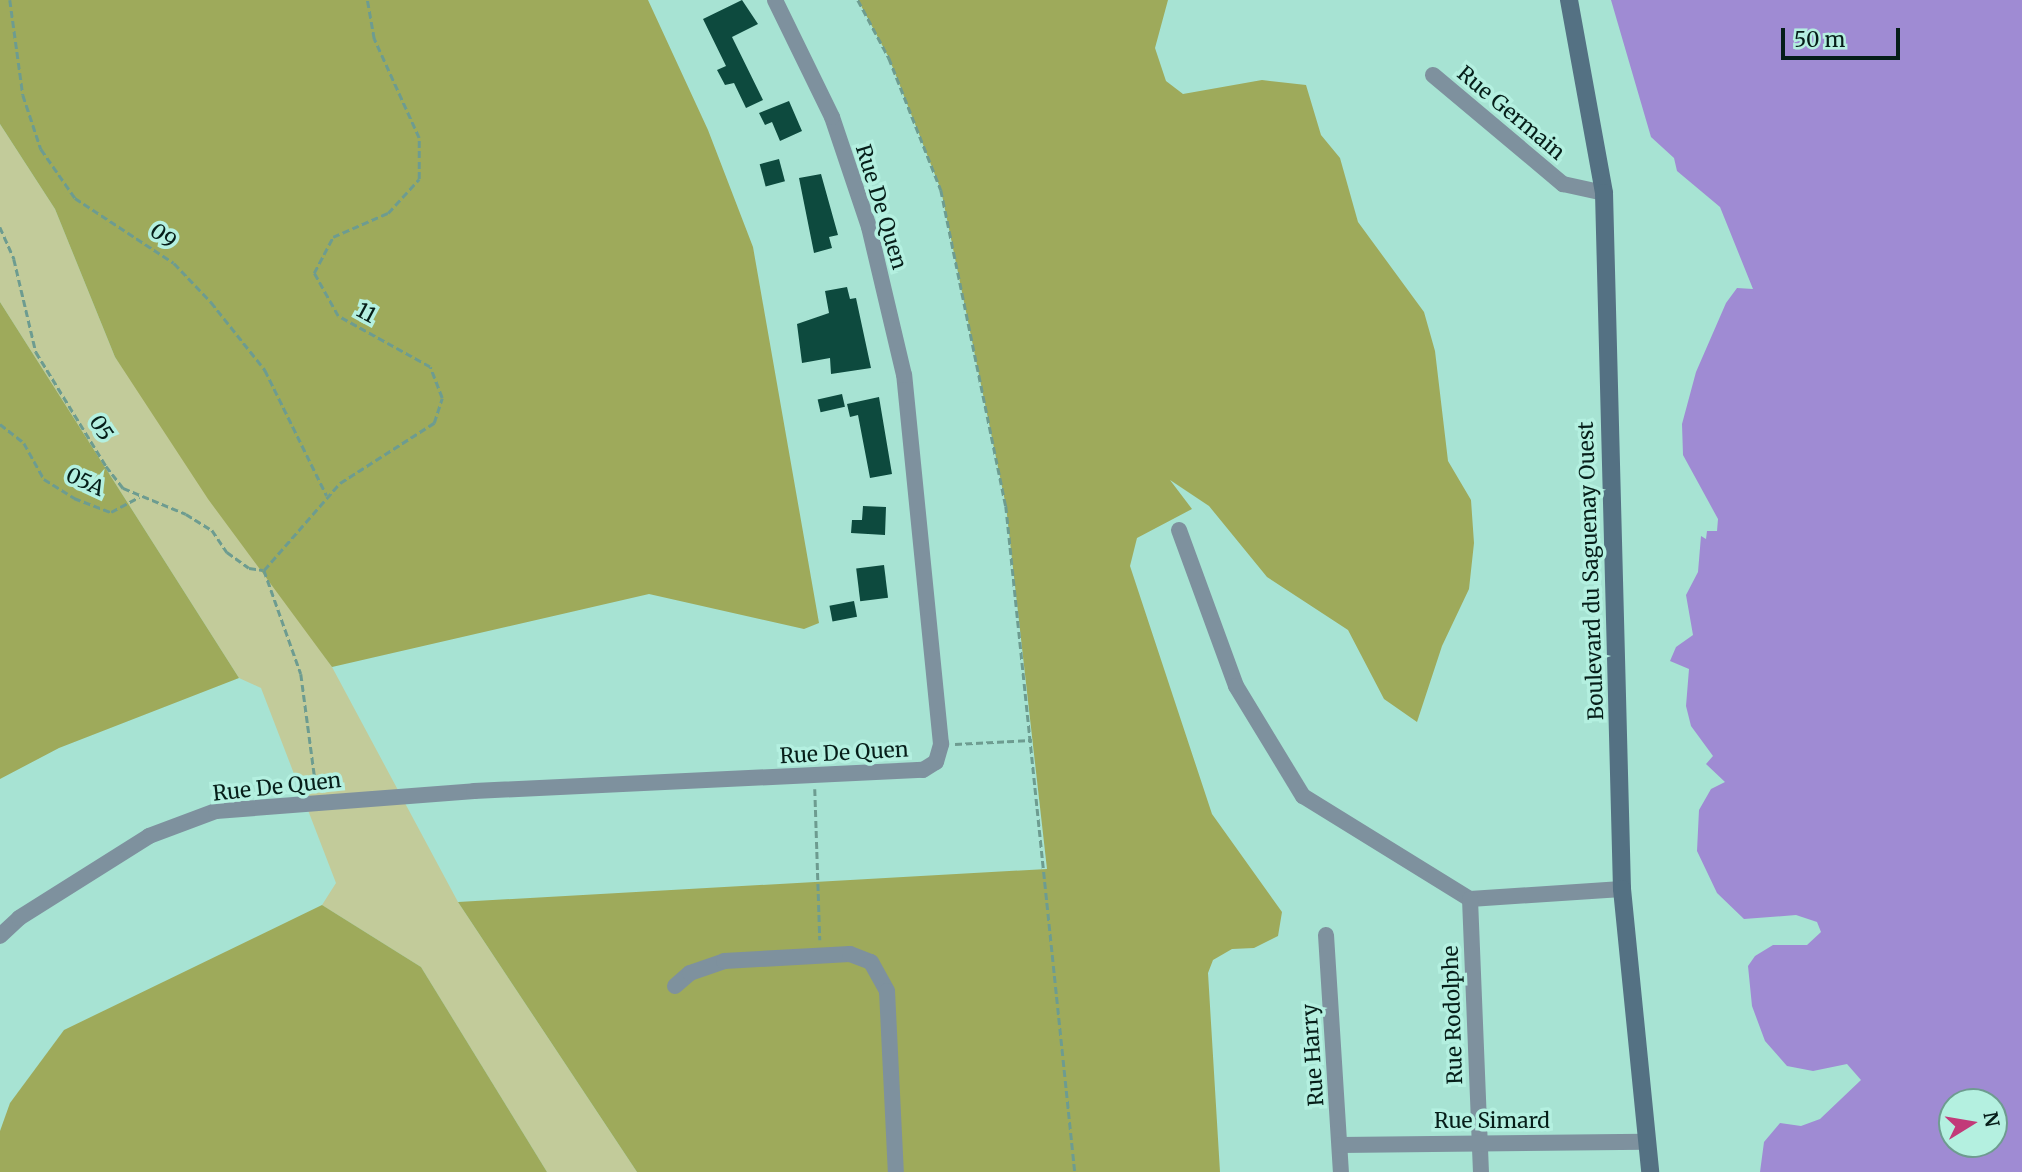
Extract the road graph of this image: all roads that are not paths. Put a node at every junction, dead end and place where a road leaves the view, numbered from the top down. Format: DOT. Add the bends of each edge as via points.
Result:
graph roads {
  1 [pos="775,0"];
  2 [pos="1569,0"];
  3 [pos="1433,75"];
  4 [pos="1604,193"];
  5 [pos="1180,530"];
  6 [pos="1622,889"];
  7 [pos="1470,899"];
  8 [pos="1326,935"];
  9 [pos="0,936"];
  10 [pos="675,986"];
  11 [pos="1479,1141"];
  12 [pos="1645,1142"];
  13 [pos="1340,1145"];
  14 [pos="895,1172"];
  15 [pos="1341,1172"];
  16 [pos="1481,1172"];
  17 [pos="1648,1172"];
  1 -- 9 [label="street, Rue De Quen" via="832,117 869,226 904,375 941,744 936,762 923,771 216,811 149,836 19,918"];
  2 -- 4 [label="main road, Boulevard du Saguenay Ouest"];
  3 -- 4 [label="street, Rue Germain" via="1563,184"];
  4 -- 6 [label="main road, Boulevard du Saguenay Ouest"];
  5 -- 7 [label="street" via="1236,686 1303,796"];
  6 -- 7 [label="street"];
  6 -- 12 [label="main road, Boulevard du Saguenay Ouest"];
  7 -- 11 [label="street, Rue Rodolphe"];
  8 -- 13 [label="street, Rue Harry"];
  10 -- 14 [label="street" via="706,965 861,956 885,980"];
  11 -- 12 [label="street, Rue Simard"];
  11 -- 13 [label="street, Rue Simard"];
  11 -- 16 [label="street, Rue Rodolphe"];
  12 -- 17 [label="main road, Boulevard du Saguenay Ouest"];
  13 -- 15 [label="street, Rue Harry"];
}
